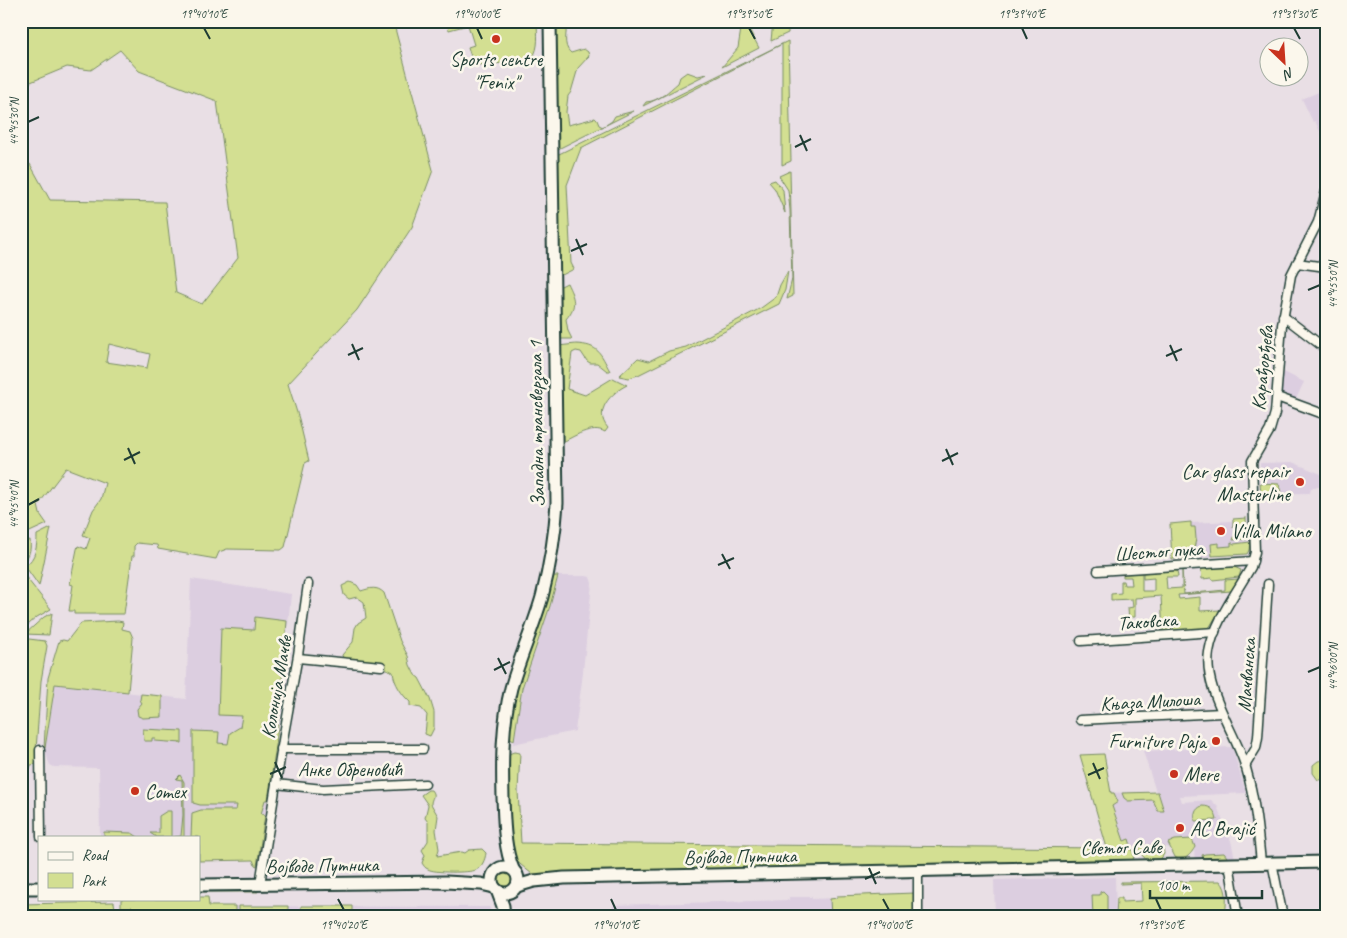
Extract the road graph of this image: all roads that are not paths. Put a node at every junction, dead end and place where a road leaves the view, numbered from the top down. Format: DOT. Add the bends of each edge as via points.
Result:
graph roads {
  1 [pos="550,21"];
  2 [pos="1326,191"];
  3 [pos="1297,263"];
  4 [pos="1326,267"];
  5 [pos="1283,316"];
  6 [pos="1326,349"];
  7 [pos="1277,398"];
  8 [pos="1326,415"];
  9 [pos="1253,561"];
  10 [pos="1098,571"];
  11 [pos="308,584"];
  12 [pos="1268,584"];
  13 [pos="1215,632"];
  14 [pos="1081,641"];
  15 [pos="298,658"];
  16 [pos="381,666"];
  17 [pos="1222,713"];
  18 [pos="1080,720"];
  19 [pos="281,748"];
  20 [pos="423,749"];
  21 [pos="40,750"];
  22 [pos="1245,766"];
  23 [pos="276,784"];
  24 [pos="425,784"];
  25 [pos="504,820"];
  26 [pos="41,836"];
  27 [pos="1266,862"];
  28 [pos="1326,862"];
  29 [pos="1229,863"];
  30 [pos="514,870"];
  31 [pos="918,870"];
  32 [pos="496,871"];
  33 [pos="564,878"];
  34 [pos="446,882"];
  35 [pos="260,884"];
  36 [pos="200,885"];
  37 [pos="21,888"];
  38 [pos="38,888"];
  39 [pos="515,888"];
  40 [pos="496,889"];
  41 [pos="504,917"];
  42 [pos="509,917"];
  43 [pos="918,917"];
  44 [pos="1238,917"];
  45 [pos="1283,917"];
  1 -- 25 [label="main road, Западна трансверзала 1" via="556,512 551,562 510,696 503,736"];
  2 -- 3 [label="street, Карађорђева" via="1318,222"];
  3 -- 4 [label="street"];
  3 -- 5 [label="street, Карађорђева" via="1291,275"];
  5 -- 6 [label="street"];
  5 -- 7 [label="street, Карађорђева"];
  7 -- 8 [label="street"];
  7 -- 9 [label="street, Карађорђева" via="1270,430 1252,461"];
  9 -- 10 [label="street, Шестог пука"];
  9 -- 13 [label="street, Карађорђева"];
  11 -- 15 [label="street, Колонија Мачве"];
  12 -- 22 [label="street, Мачванска" via="1258,738"];
  13 -- 14 [label="street, Таковска"];
  13 -- 17 [label="street, Карађорђева" via="1208,664"];
  15 -- 16 [label="street"];
  15 -- 19 [label="street, Колонија Мачве"];
  17 -- 18 [label="street, Књаза Милоша"];
  17 -- 22 [label="street, Карађорђева"];
  19 -- 20 [label="street"];
  19 -- 23 [label="street, Колонија Мачве"];
  21 -- 26 [label="street"];
  22 -- 27 [label="street, Карађорђева"];
  23 -- 24 [label="street, Анке Обреновић" via="322,788"];
  23 -- 35 [label="street, Колонија Мачве"];
  25 -- 30 [label="main road, Западна трансверзала 1" via="508,854"];
  25 -- 32 [label="main road, Западна трансверзала 1"];
  27 -- 28 [label="main road, Светог Саве"];
  27 -- 29 [label="main road, Светог Саве"];
  27 -- 45 [label="street, Карађорђева"];
  29 -- 31 [label="main road, Светог Саве"];
  29 -- 44 [label="street"];
  30 -- 32 [label="main road" via="507,867"];
  30 -- 33 [label="main road, Војводе Путника" via="528,876"];
  30 -- 39 [label="main road" via="518,878"];
  31 -- 33 [label="main road, Војводе Путника"];
  31 -- 43 [label="street"];
  32 -- 34 [label="main road, Војводе Путника"];
  32 -- 40 [label="main road" via="492,878"];
  33 -- 39 [label="main road, Војводе Путника" via="534,881"];
  34 -- 35 [label="main road, Војводе Путника"];
  34 -- 40 [label="main road, Војводе Путника" via="481,884"];
  35 -- 36 [label="main road, Војводе Путника"];
  37 -- 38 [label="main road"];
  39 -- 40 [label="main road" via="505,893"];
  39 -- 42 [label="main road"];
  40 -- 41 [label="main road"];
}
